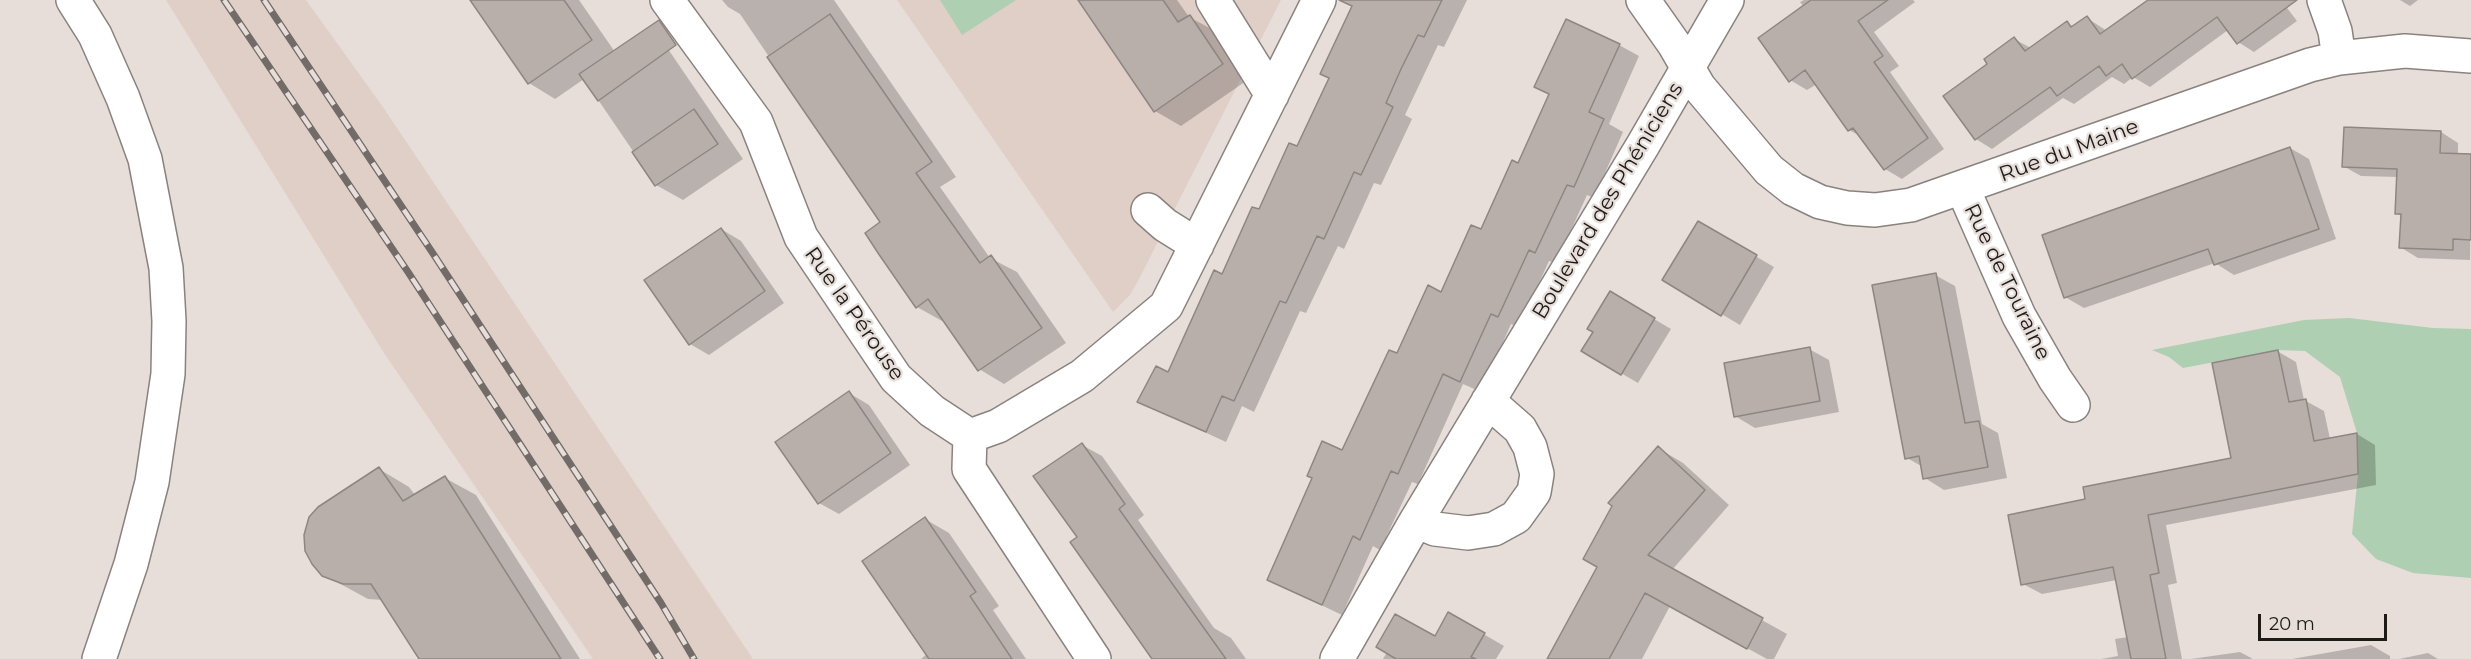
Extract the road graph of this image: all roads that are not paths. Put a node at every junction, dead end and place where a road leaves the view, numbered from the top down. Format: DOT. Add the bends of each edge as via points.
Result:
graph roads {
  1 [pos="73,0"];
  2 [pos="667,0"];
  3 [pos="1213,0"];
  4 [pos="1319,0"];
  5 [pos="1643,0"];
  6 [pos="1727,0"];
  7 [pos="2324,0"];
  8 [pos="2471,56"];
  9 [pos="2339,58"];
  10 [pos="1688,67"];
  11 [pos="1272,95"];
  12 [pos="1963,189"];
  13 [pos="1148,210"];
  14 [pos="1197,245"];
  15 [pos="1488,401"];
  16 [pos="2073,405"];
  17 [pos="970,436"];
  18 [pos="1416,521"];
  19 [pos="99,659"];
  20 [pos="1094,659"];
  21 [pos="1337,659"];
  1 -- 19 [label="street" via="95,35 145,159 166,268 169,321 168,374 152,482 131,564"];
  2 -- 17 [label="street, Rue la Pérouse" via="756,122 801,237 896,378 932,411"];
  3 -- 11 [label="street"];
  4 -- 11 [label="street"];
  5 -- 10 [label="street, Rue du Maine"];
  6 -- 10 [label="street, Boulevard des Phéniciens"];
  7 -- 9 [label="street"];
  8 -- 9 [label="street, Rue du Maine" via="2405,51"];
  9 -- 12 [label="street, Rue du Maine"];
  10 -- 12 [label="street, Rue du Maine" via="1769,170 1793,189 1820,202 1875,210 1911,205"];
  10 -- 15 [label="street, Boulevard des Phéniciens"];
  11 -- 14 [label="street"];
  12 -- 16 [label="street, Rue de Touraine" via="2019,316"];
  13 -- 14 [label="street"];
  14 -- 17 [label="street" via="1166,306 1082,376 998,426"];
  15 -- 18 [label="street, Boulevard des Phéniciens"];
  15 -- 18 [label="street" via="1520,429 1530,447 1537,474 1534,492 1516,517 1494,530 1468,533 1435,529"];
  17 -- 20 [label="street" via="969,469"];
  18 -- 21 [label="street, Boulevard des Phéniciens"];
}
